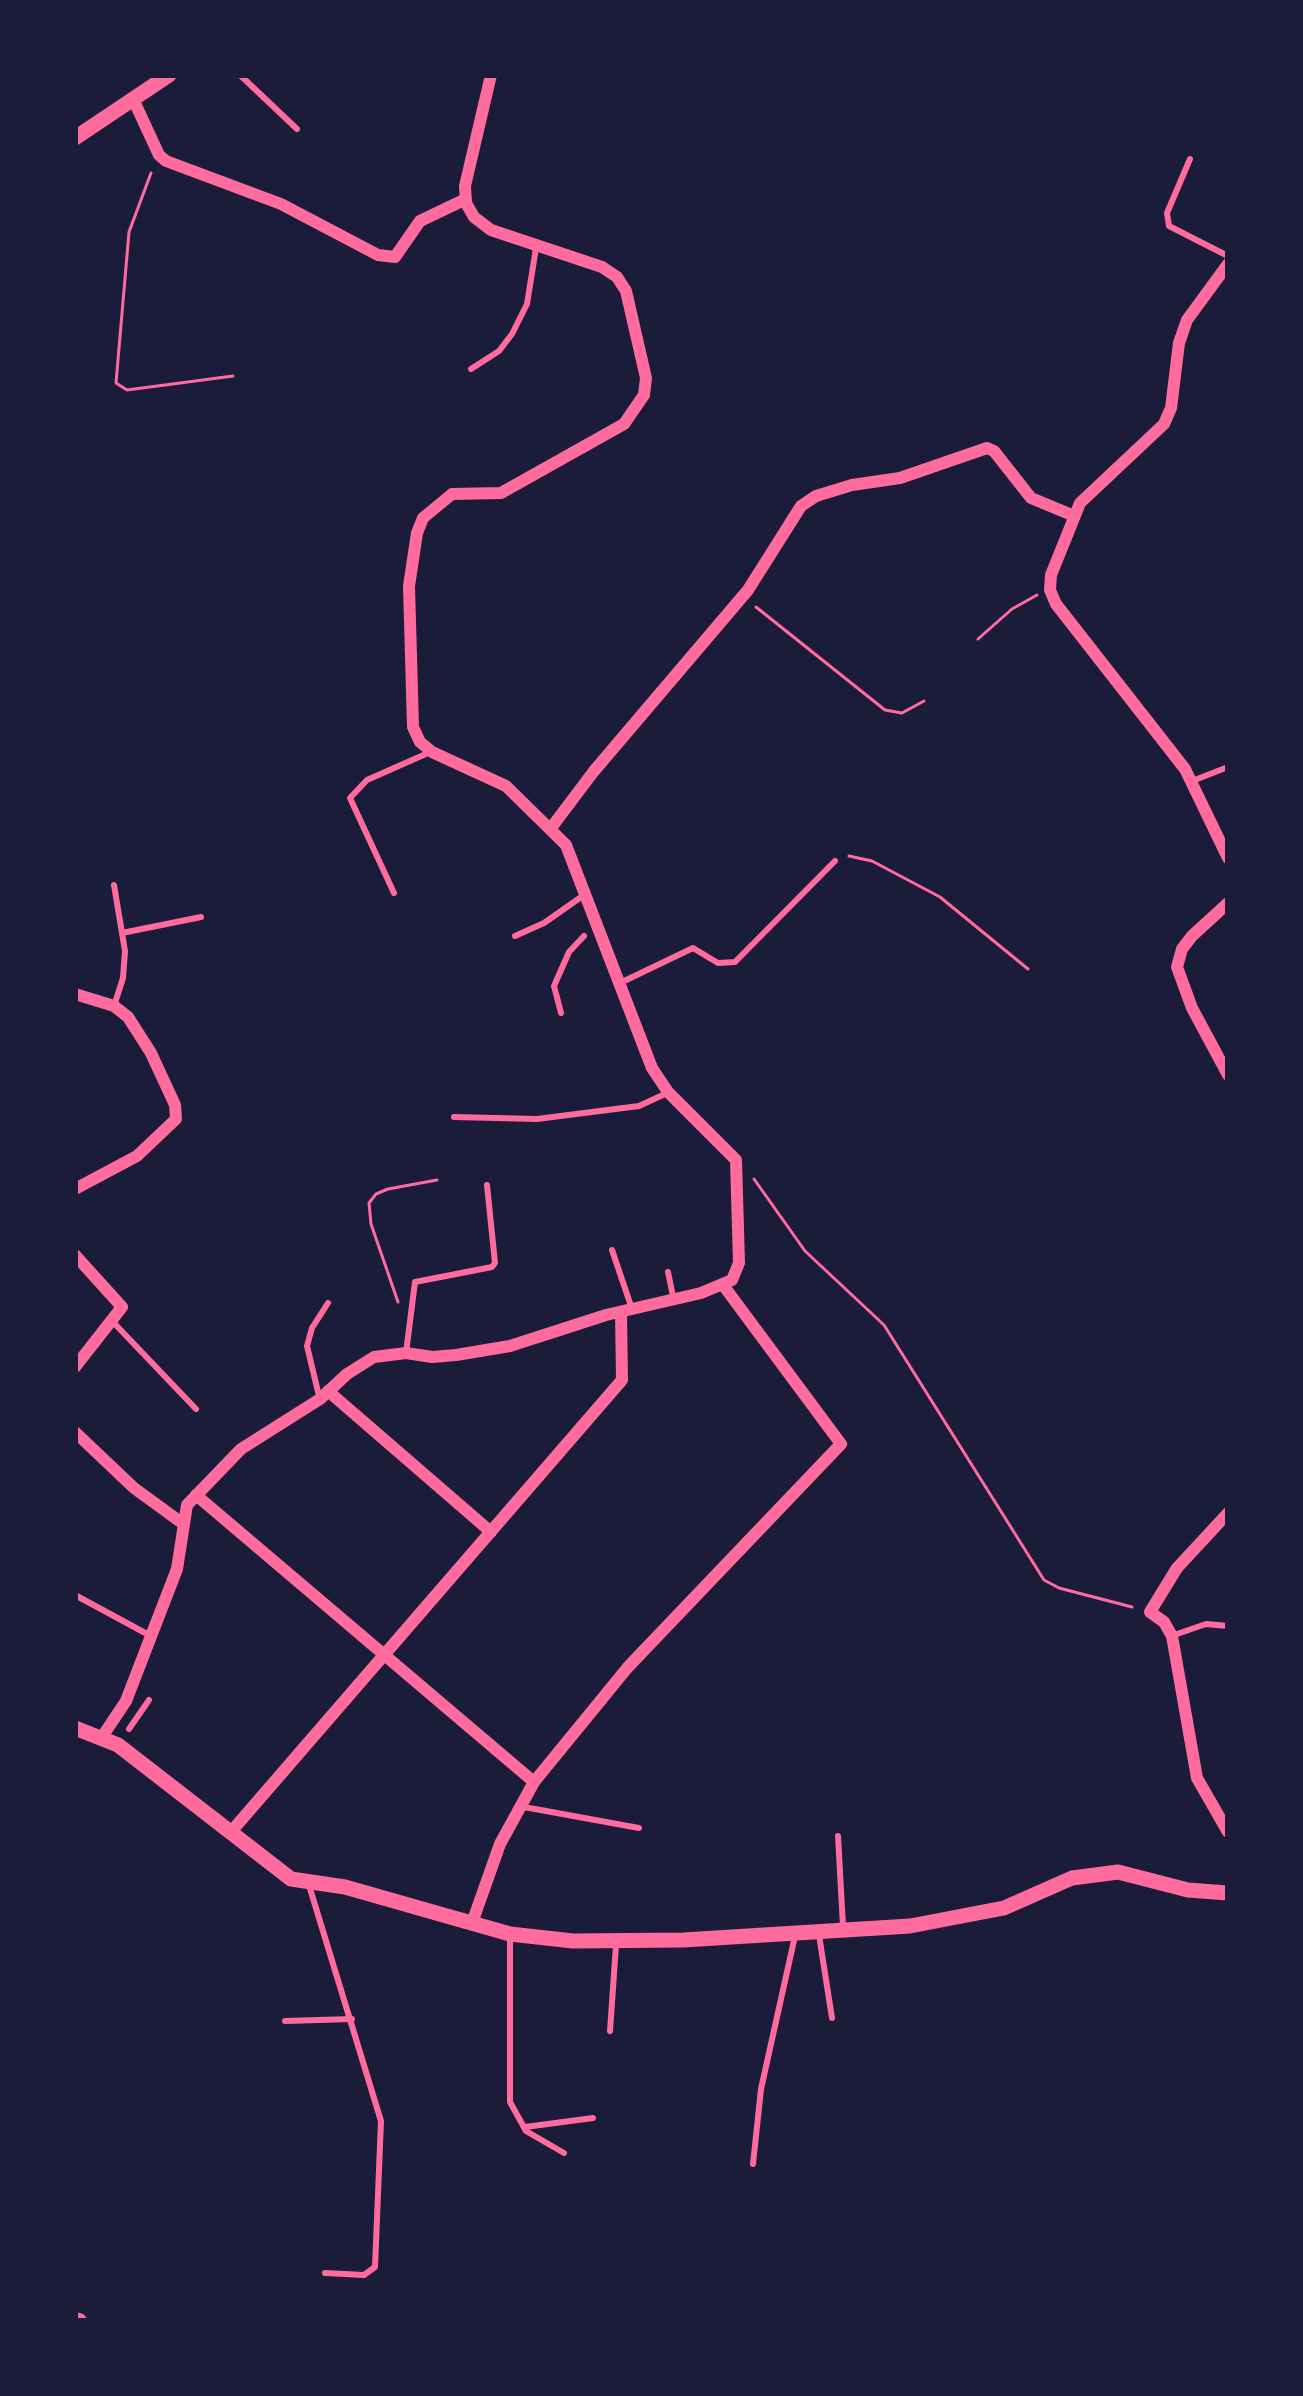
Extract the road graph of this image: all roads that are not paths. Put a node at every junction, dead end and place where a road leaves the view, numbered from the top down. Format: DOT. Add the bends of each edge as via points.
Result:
graph roads {
  1 [pos="169,75"];
  2 [pos="240,75"];
  3 [pos="491,75"];
  4 [pos="134,101"];
  5 [pos="297,129"];
  6 [pos="75,138"];
  7 [pos="1190,159"];
  8 [pos="466,199"];
  9 [pos="536,245"];
  10 [pos="1228,260"];
  11 [pos="471,369"];
  12 [pos="1072,515"];
  13 [pos="432,752"];
  14 [pos="1228,767"];
  15 [pos="1192,781"];
  16 [pos="551,828"];
  17 [pos="1228,858"];
  18 [pos="835,861"];
  19 [pos="114,885"];
  20 [pos="394,893"];
  21 [pos="586,893"];
  22 [pos="1228,903"];
  23 [pos="201,917"];
  24 [pos="122,933"];
  25 [pos="584,936"];
  26 [pos="515,937"];
  27 [pos="620,983"];
  28 [pos="75,994"];
  29 [pos="114,1006"];
  30 [pos="561,1013"];
  31 [pos="1228,1075"];
  32 [pos="668,1092"];
  33 [pos="454,1117"];
  34 [pos="487,1185"];
  35 [pos="75,1189"];
  36 [pos="612,1250"];
  37 [pos="75,1255"];
  38 [pos="668,1272"];
  39 [pos="723,1285"];
  40 [pos="674,1299"];
  41 [pos="328,1303"];
  42 [pos="627,1311"];
  43 [pos="113,1322"];
  44 [pos="406,1353"];
  45 [pos="75,1367"];
  46 [pos="324,1395"];
  47 [pos="196,1409"];
  48 [pos="75,1432"];
  49 [pos="196,1495"];
  50 [pos="1228,1514"];
  51 [pos="182,1523"];
  52 [pos="491,1532"];
  53 [pos="75,1595"];
  54 [pos="1228,1626"];
  55 [pos="1172,1636"];
  56 [pos="152,1637"];
  57 [pos="384,1655"];
  58 [pos="149,1700"];
  59 [pos="75,1728"];
  60 [pos="129,1729"];
  61 [pos="102,1737"];
  62 [pos="534,1782"];
  63 [pos="520,1806"];
  64 [pos="639,1828"];
  65 [pos="1228,1832"];
  66 [pos="230,1833"];
  67 [pos="838,1836"];
  68 [pos="307,1879"];
  69 [pos="1228,1893"];
  70 [pos="472,1923"];
  71 [pos="843,1930"];
  72 [pos="819,1931"];
  73 [pos="796,1933"];
  74 [pos="510,1934"];
  75 [pos="616,1941"];
  76 [pos="832,2018"];
  77 [pos="352,2019"];
  78 [pos="285,2021"];
  79 [pos="610,2031"];
  80 [pos="593,2118"];
  81 [pos="523,2127"];
  82 [pos="564,2153"];
  83 [pos="753,2164"];
  84 [pos="325,2273"];
  1 -- 4 [label="street"];
  2 -- 5 [label="lane"];
  3 -- 8 [label="street"];
  4 -- 6 [label="street"];
  4 -- 8 [label="street" via="159,155 390,259 420,221"];
  7 -- 10 [label="lane" via="1166,219"];
  8 -- 9 [label="street" via="491,230"];
  9 -- 11 [label="lane" via="527,304 512,334"];
  9 -- 13 [label="street" via="616,277 631,313 644,395 624,424 501,493 452,494 423,518 409,586 413,727"];
  10 -- 12 [label="street" via="1187,320 1164,424"];
  12 -- 15 [label="street" via="1051,575 1056,604"];
  12 -- 16 [label="street" via="1030,498 987,448 816,496"];
  13 -- 16 [label="street" via="490,776"];
  13 -- 20 [label="lane" via="367,781 350,798"];
  14 -- 15 [label="lane"];
  15 -- 17 [label="street"];
  16 -- 21 [label="street"];
  18 -- 27 [label="lane" via="735,962 718,963 693,948"];
  19 -- 24 [label="lane"];
  21 -- 26 [label="lane"];
  21 -- 27 [label="street"];
  22 -- 31 [label="street" via="1192,935 1177,967"];
  23 -- 24 [label="lane"];
  24 -- 29 [label="lane"];
  25 -- 30 [label="lane" via="554,986"];
  27 -- 32 [label="street"];
  28 -- 29 [label="street"];
  29 -- 35 [label="street" via="151,1053 176,1119 137,1156"];
  32 -- 33 [label="lane" via="639,1106 537,1119"];
  32 -- 39 [label="street" via="736,1160 740,1264"];
  34 -- 44 [label="lane" via="495,1263 415,1282"];
  36 -- 42 [label="lane"];
  37 -- 43 [label="street" via="120,1300"];
  38 -- 40 [label="lane"];
  39 -- 40 [label="street"];
  39 -- 62 [label="street" via="841,1444 628,1667"];
  40 -- 42 [label="street"];
  41 -- 46 [label="lane" via="308,1346"];
  42 -- 44 [label="street" via="510,1346"];
  42 -- 52 [label="street" via="622,1380"];
  43 -- 45 [label="street"];
  43 -- 47 [label="lane"];
  44 -- 46 [label="street" via="374,1357"];
  46 -- 49 [label="street" via="241,1449"];
  46 -- 52 [label="street"];
  48 -- 51 [label="street"];
  49 -- 51 [label="street"];
  49 -- 57 [label="street"];
  50 -- 55 [label="street" via="1177,1568 1150,1612"];
  51 -- 56 [label="street" via="177,1569"];
  52 -- 57 [label="street"];
  53 -- 56 [label="lane"];
  54 -- 55 [label="lane"];
  55 -- 65 [label="street" via="1197,1778"];
  56 -- 61 [label="street"];
  57 -- 62 [label="street"];
  57 -- 66 [label="street"];
  58 -- 60 [label="lane"];
  59 -- 61 [label="street"];
  61 -- 66 [label="street"];
  62 -- 63 [label="street"];
  63 -- 64 [label="lane"];
  63 -- 70 [label="street"];
  66 -- 68 [label="street" via="291,1879"];
  67 -- 71 [label="lane"];
  68 -- 70 [label="street"];
  68 -- 77 [label="lane"];
  69 -- 71 [label="street" via="1118,1872 1072,1878 1004,1907"];
  70 -- 74 [label="street"];
  71 -- 72 [label="street"];
  72 -- 73 [label="street"];
  72 -- 76 [label="lane"];
  73 -- 75 [label="street"];
  73 -- 83 [label="lane"];
  74 -- 75 [label="street"];
  74 -- 81 [label="lane" via="510,2102"];
  75 -- 79 [label="lane"];
  77 -- 78 [label="lane"];
  77 -- 84 [label="lane" via="381,2121 377,2255 364,2275"];
  80 -- 81 [label="lane"];
  81 -- 82 [label="lane"];
}
